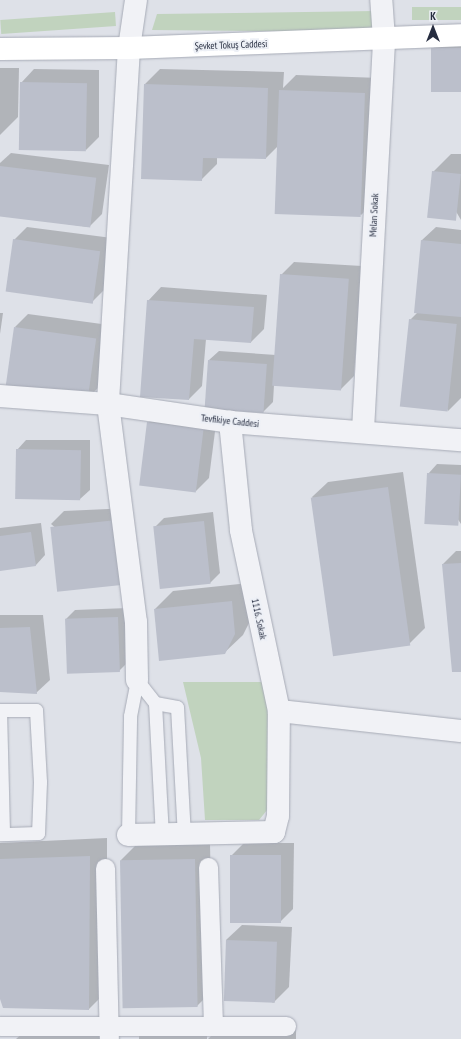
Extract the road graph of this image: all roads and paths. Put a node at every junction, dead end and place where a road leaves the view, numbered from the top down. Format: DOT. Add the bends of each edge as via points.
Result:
graph roads {
  1 [pos="136,0"];
  2 [pos="381,0"];
  3 [pos="461,35"];
  4 [pos="384,39"];
  5 [pos="129,48"];
  6 [pos="0,49"];
  7 [pos="0,396"];
  8 [pos="108,404"];
  9 [pos="230,422"];
  10 [pos="363,430"];
  11 [pos="461,440"];
  12 [pos="137,680"];
  13 [pos="155,703"];
  14 [pos="0,710"];
  15 [pos="279,711"];
  16 [pos="461,731"];
  17 [pos="1,834"];
  18 [pos="128,834"];
  19 [pos="162,835"];
  20 [pos="184,836"];
  21 [pos="208,867"];
  22 [pos="105,868"];
  23 [pos="0,1026"];
  24 [pos="286,1026"];
  25 [pos="201,1030"];
  26 [pos="109,1032"];
  1 -- 5 [label="street"];
  2 -- 4 [label="street, Melan Sokak"];
  3 -- 4 [label="main road, Şevket Tokuş Caddesi"];
  4 -- 5 [label="main road, Şevket Tokuş Caddesi"];
  4 -- 10 [label="street, Melan Sokak"];
  5 -- 6 [label="main road, Şevket Tokuş Caddesi"];
  5 -- 8 [label="street"];
  7 -- 8 [label="street, Tevfikiye Caddesi"];
  8 -- 9 [label="street, Tevfikiye Caddesi"];
  8 -- 12 [label="street" via="136,622"];
  9 -- 10 [label="street, Tevfikiye Caddesi"];
  9 -- 15 [label="street, 1116. Sokak" via="241,530"];
  10 -- 11 [label="street, Tevfikiye Caddesi"];
  12 -- 13 [label="lane"];
  12 -- 18 [label="lane" via="130,716"];
  13 -- 19 [label="lane"];
  13 -- 20 [label="lane" via="177,707"];
  14 -- 17 [label="lane"];
  14 -- 17 [label="lane" via="36,710 40,782 38,833"];
  15 -- 16 [label="street"];
  15 -- 20 [label="street, 1116. Sokak" via="278,816 274,832"];
  18 -- 19 [label="street"];
  19 -- 20 [label="street"];
  21 -- 25 [label="street"];
  22 -- 26 [label="street"];
  23 -- 26 [label="street"];
  24 -- 25 [label="street"];
  25 -- 26 [label="street"];
}
